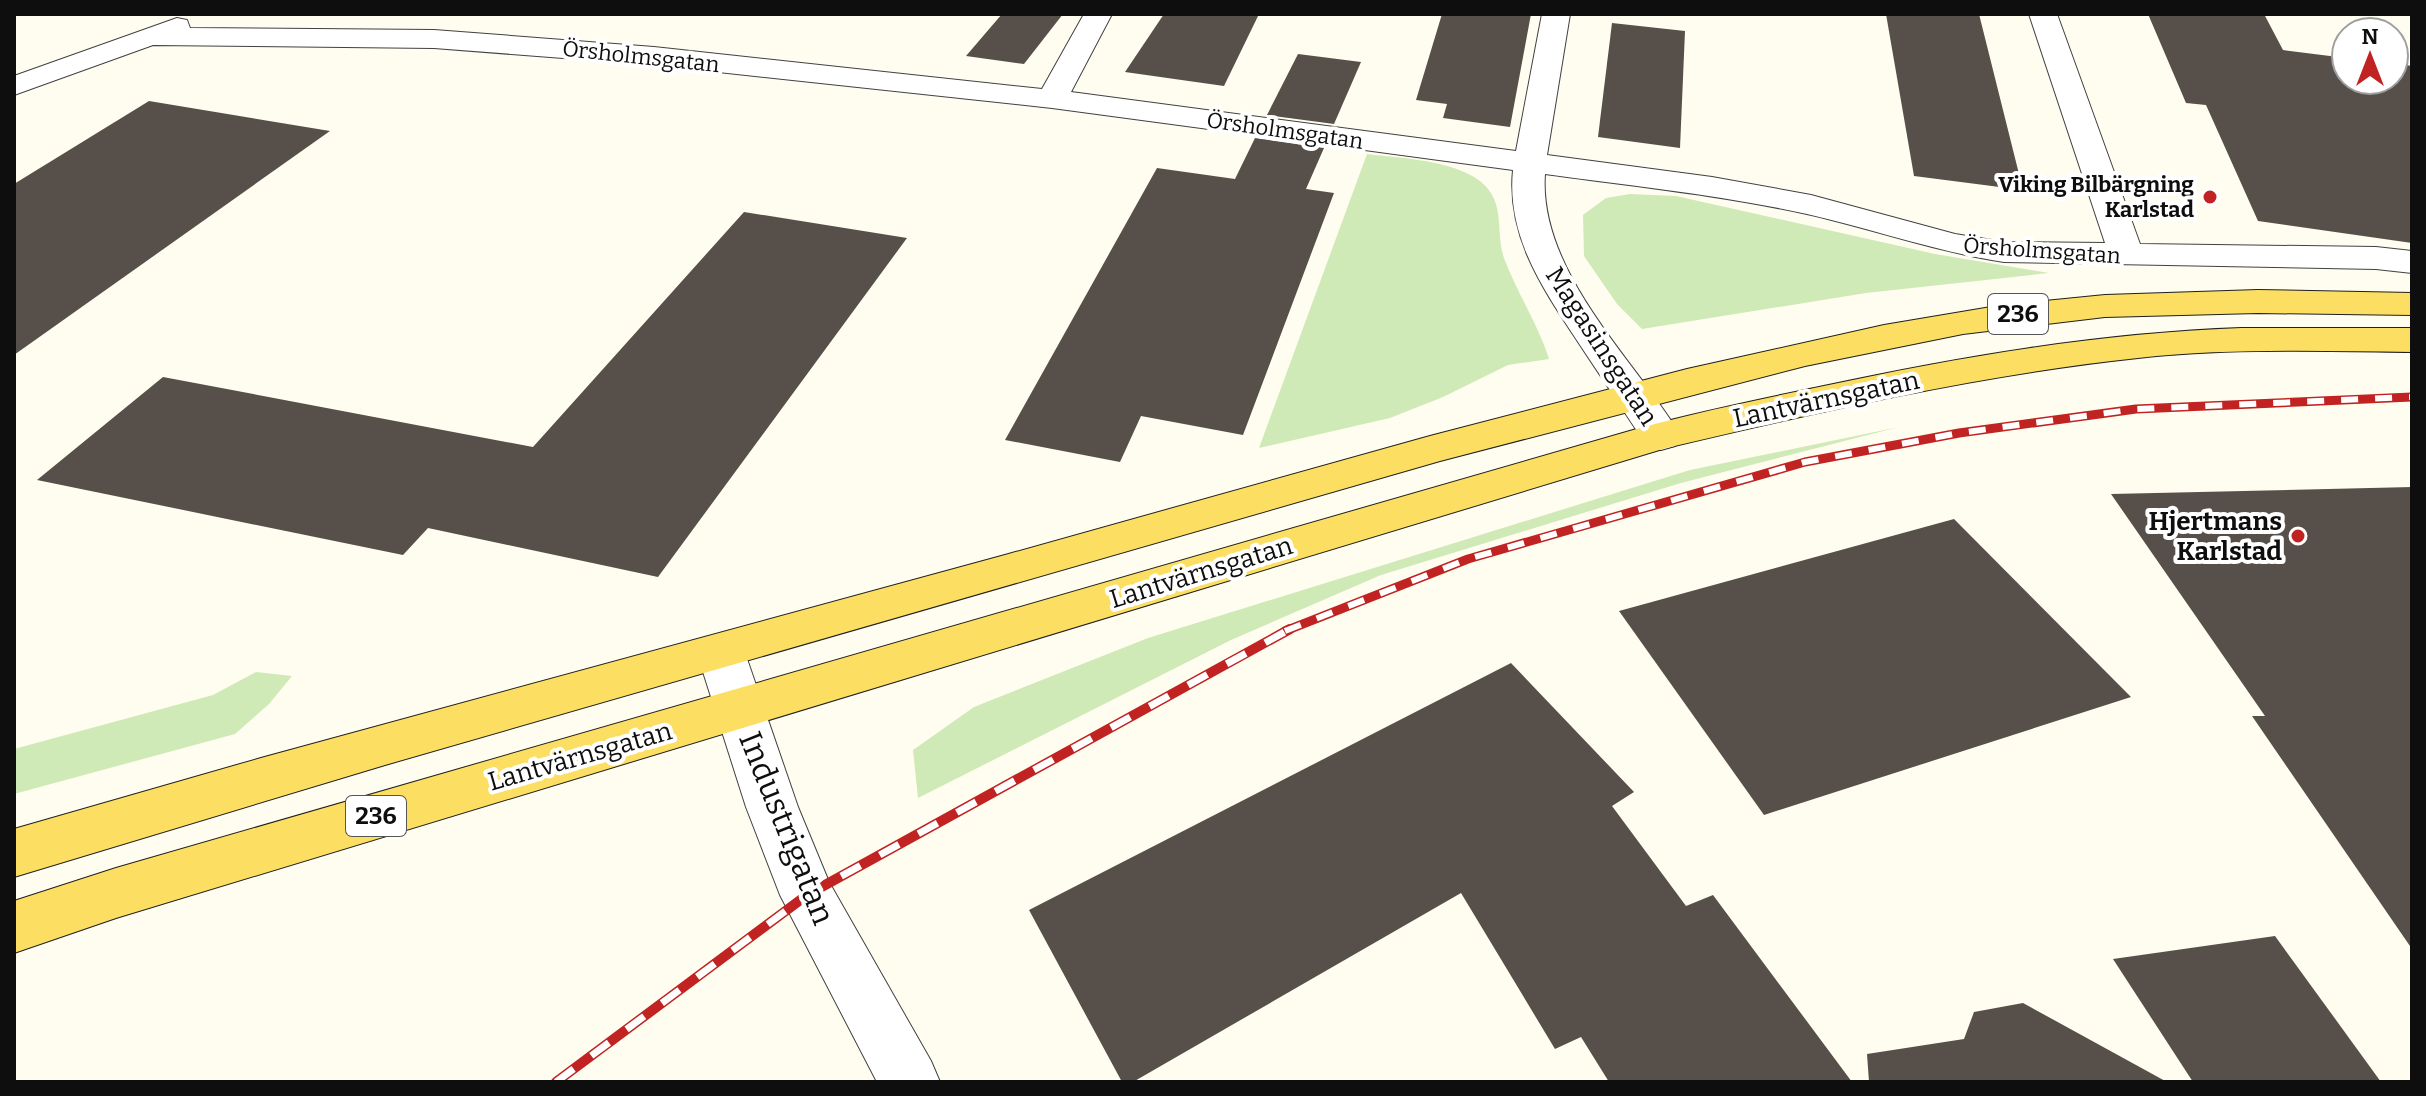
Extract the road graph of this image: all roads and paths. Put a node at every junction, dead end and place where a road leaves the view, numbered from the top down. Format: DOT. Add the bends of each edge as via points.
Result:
graph roads {
  1 [pos="211,14"];
  2 [pos="1098,14"];
  3 [pos="1556,14"];
  4 [pos="2043,14"];
  5 [pos="152,36"];
  6 [pos="14,86"];
  7 [pos="1052,99"];
  8 [pos="1530,162"];
  9 [pos="2127,256"];
  10 [pos="2412,262"];
  11 [pos="2412,304"];
  12 [pos="2412,340"];
  13 [pos="1632,396"];
  14 [pos="1661,436"];
  15 [pos="721,653"];
  16 [pos="740,709"];
  17 [pos="14,853"];
  18 [pos="14,927"];
  19 [pos="910,1082"];
  1 -- 5 [label="street"];
  2 -- 7 [label="street"];
  3 -- 8 [label="street, Magasinsgatan"];
  4 -- 9 [label="street"];
  5 -- 6 [label="street"];
  5 -- 7 [label="street, Örsholmsgatan" via="466,41"];
  7 -- 8 [label="street, Örsholmsgatan"];
  8 -- 9 [label="street, Örsholmsgatan" via="1811,205 1953,244 2004,252"];
  8 -- 13 [label="street, Magasinsgatan" via="1527,196 1554,279"];
  9 -- 10 [label="street, Örsholmsgatan"];
  11 -- 13 [label="main road, Lantvärnsgatan / 236" via="2232,300 2008,315 1907,331"];
  12 -- 14 [label="main road, Lantvärnsgatan / 236" via="2258,340 2049,357 1815,400"];
  13 -- 14 [label="street, Magasinsgatan"];
  13 -- 15 [label="main road, Lantvärnsgatan / 236"];
  14 -- 16 [label="main road, Lantvärnsgatan / 236"];
  15 -- 16 [label="street, Industrigatan"];
  15 -- 17 [label="main road, Lantvärnsgatan / 236"];
  16 -- 18 [label="main road, Lantvärnsgatan / 236"];
  16 -- 19 [label="street, Industrigatan" via="807,895"];
}
